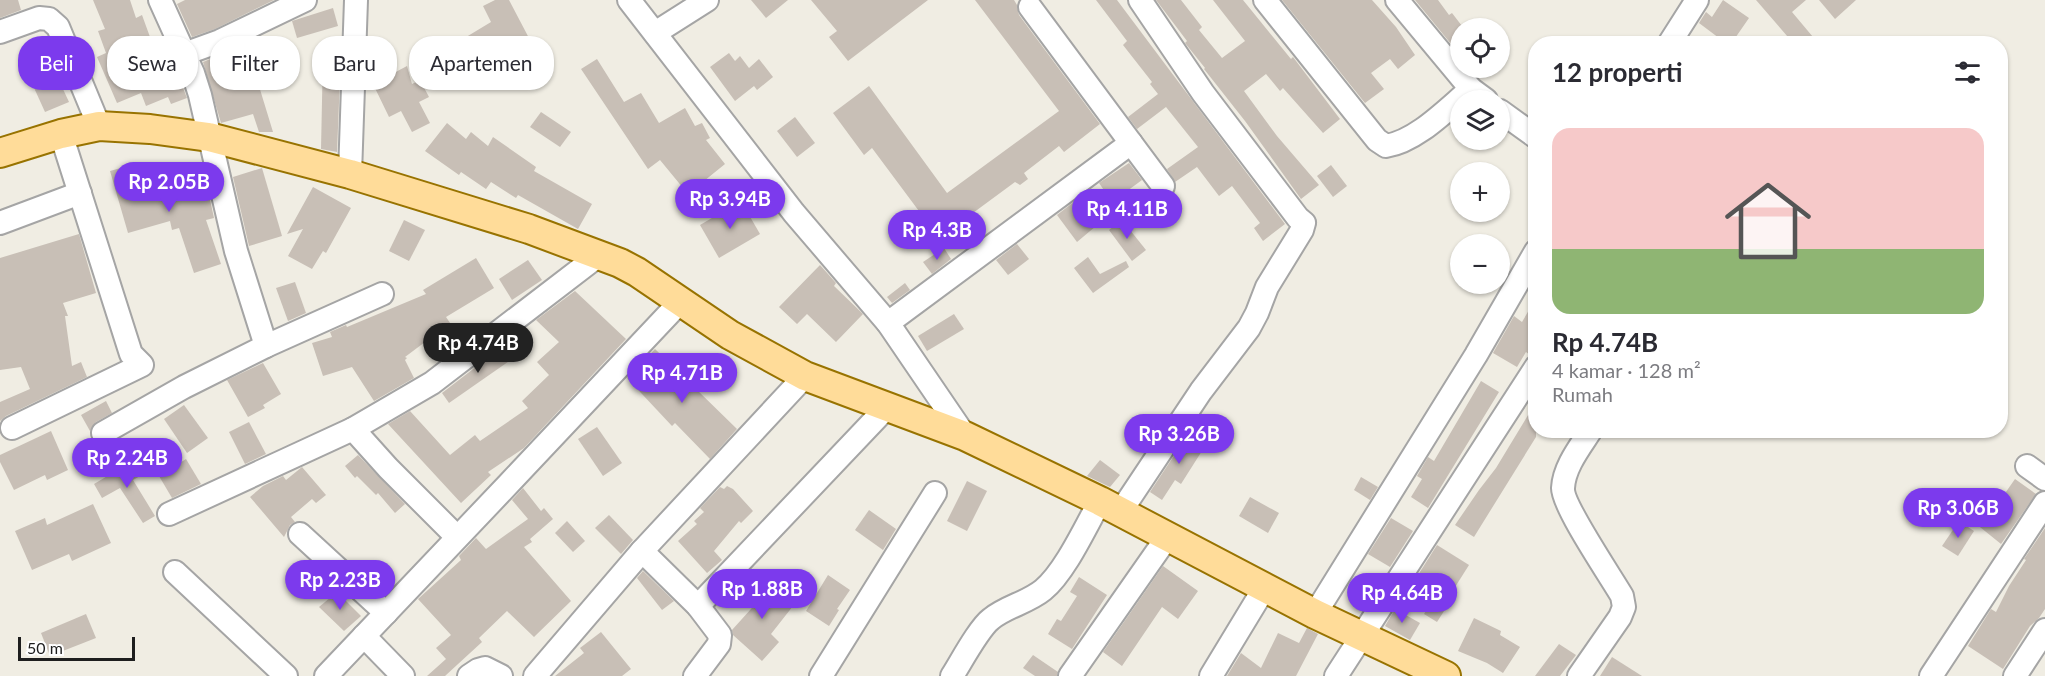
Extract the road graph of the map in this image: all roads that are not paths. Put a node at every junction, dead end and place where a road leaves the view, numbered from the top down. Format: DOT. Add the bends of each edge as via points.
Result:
graph roads {
  1 [pos="160,0"];
  2 [pos="305,0"];
  3 [pos="356,0"];
  4 [pos="629,0"];
  5 [pos="707,0"];
  6 [pos="1140,0"];
  7 [pos="1265,0"];
  8 [pos="1397,0"];
  9 [pos="1697,0"];
  10 [pos="1030,7"];
  11 [pos="0,32"];
  12 [pos="655,33"];
  13 [pos="176,36"];
  14 [pos="1674,36"];
  15 [pos="198,49"];
  16 [pos="198,90"];
  17 [pos="1475,90"];
  18 [pos="1450,113"];
  19 [pos="1510,118"];
  20 [pos="99,126"];
  21 [pos="1528,131"];
  22 [pos="62,134"];
  23 [pos="209,137"];
  24 [pos="1131,143"];
  25 [pos="0,153"];
  26 [pos="350,174"];
  27 [pos="1162,186"];
  28 [pos="80,194"];
  29 [pos="0,222"];
  30 [pos="599,255"];
  31 [pos="1528,265"];
  32 [pos="382,294"];
  33 [pos="681,301"];
  34 [pos="888,323"];
  35 [pos="266,346"];
  36 [pos="805,376"];
  37 [pos="1528,379"];
  38 [pos="888,406"];
  39 [pos="12,428"];
  40 [pos="353,429"];
  41 [pos="103,433"];
  42 [pos="965,436"];
  43 [pos="1587,438"];
  44 [pos="935,493"];
  45 [pos="2045,503"];
  46 [pos="1111,506"];
  47 [pos="169,514"];
  48 [pos="300,534"];
  49 [pos="1168,536"];
  50 [pos="457,537"];
  51 [pos="642,551"];
  52 [pos="175,572"];
  53 [pos="1265,587"];
  54 [pos="698,606"];
  55 [pos="386,613"];
  56 [pos="1315,614"];
  57 [pos="2045,630"];
  58 [pos="364,636"];
  59 [pos="1362,636"];
  60 [pos="286,676"];
  61 [pos="326,676"];
  62 [pos="403,676"];
  63 [pos="469,676"];
  64 [pos="501,676"];
  65 [pos="535,676"];
  66 [pos="695,676"];
  67 [pos="821,676"];
  68 [pos="952,676"];
  69 [pos="1070,676"];
  70 [pos="1211,676"];
  71 [pos="1336,676"];
  72 [pos="1446,676"];
  73 [pos="1579,676"];
  74 [pos="1930,676"];
  75 [pos="2015,676"];
  1 -- 13 [label="street"];
  2 -- 15 [label="street"];
  3 -- 26 [label="street"];
  4 -- 12 [label="street"];
  5 -- 12 [label="street"];
  6 -- 46 [label="street" via="1203,93 1304,223 1267,287 1249,328"];
  7 -- 18 [label="street" via="1377,140 1386,146 1411,138"];
  8 -- 17 [label="street"];
  9 -- 14 [label="street"];
  10 -- 24 [label="street"];
  11 -- 20 [label="street" via="49,18 58,27"];
  12 -- 34 [label="street" via="794,213"];
  16 -- 23 [label="street"];
  19 -- 21 [label="street"];
  20 -- 22 [label="main road"];
  20 -- 23 [label="main road"];
  22 -- 25 [label="main road"];
  22 -- 28 [label="street"];
  23 -- 26 [label="main road"];
  23 -- 35 [label="street" via="236,251"];
  24 -- 27 [label="street"];
  24 -- 34 [label="street"];
  26 -- 30 [label="main road" via="529,229"];
  28 -- 29 [label="street"];
  28 -- 39 [label="street" via="132,354 142,365"];
  30 -- 33 [label="main road" via="638,272"];
  30 -- 40 [label="street" via="432,383"];
  31 -- 56 [label="street"];
  32 -- 35 [label="street"];
  33 -- 36 [label="main road" via="730,335"];
  33 -- 50 [label="street"];
  34 -- 42 [label="street"];
  35 -- 41 [label="street"];
  36 -- 38 [label="main road"];
  36 -- 51 [label="street"];
  37 -- 59 [label="street"];
  38 -- 42 [label="main road"];
  38 -- 54 [label="street"];
  40 -- 47 [label="street"];
  40 -- 50 [label="street"];
  42 -- 46 [label="main road"];
  43 -- 73 [label="street" via="1569,466 1563,489 1571,512 1622,596 1624,607"];
  44 -- 67 [label="street"];
  45 -- 74 [label="street"];
  46 -- 49 [label="main road"];
  46 -- 68 [label="street" via="1044,589 988,620"];
  48 -- 55 [label="street"];
  49 -- 53 [label="main road"];
  49 -- 69 [label="street"];
  50 -- 55 [label="street"];
  51 -- 54 [label="street"];
  51 -- 65 [label="street"];
  52 -- 60 [label="street"];
  53 -- 56 [label="main road"];
  53 -- 70 [label="street"];
  54 -- 66 [label="street" via="721,638"];
  55 -- 58 [label="street"];
  56 -- 59 [label="main road"];
  57 -- 75 [label="street"];
  58 -- 61 [label="street"];
  58 -- 62 [label="street"];
  59 -- 71 [label="street"];
  59 -- 72 [label="main road"];
  63 -- 64 [label="street" via="485,668"];
}
